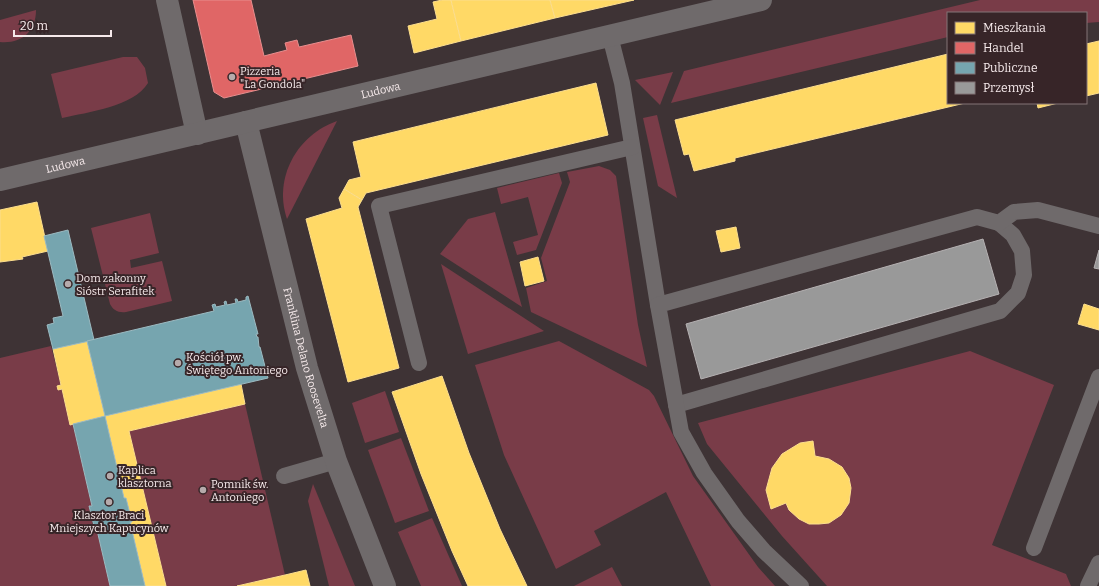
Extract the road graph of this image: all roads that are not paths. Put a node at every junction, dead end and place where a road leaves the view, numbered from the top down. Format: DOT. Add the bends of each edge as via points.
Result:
graph roads {
  1 [pos="167,0"];
  2 [pos="761,0"];
  3 [pos="719,5"];
  4 [pos="610,36"];
  5 [pos="246,122"];
  6 [pos="197,134"];
  7 [pos="632,147"];
  8 [pos="0,180"];
  9 [pos="999,223"];
  10 [pos="1099,226"];
  11 [pos="658,305"];
  12 [pos="419,363"];
  13 [pos="1099,377"];
  14 [pos="676,405"];
  15 [pos="336,461"];
  16 [pos="284,476"];
  17 [pos="1034,548"];
  18 [pos="1099,563"];
  19 [pos="385,586"];
  20 [pos="801,586"];
  21 [pos="1088,586"];
  1 -- 6 [label="street"];
  2 -- 3 [label="street, Ludowa"];
  3 -- 4 [label="street, Ludowa"];
  4 -- 5 [label="street, Ludowa"];
  4 -- 7 [label="lane" via="622,84"];
  5 -- 6 [label="street, Ludowa"];
  5 -- 15 [label="street, Franklina Delano Roosevelta" via="307,368"];
  6 -- 8 [label="street, Ludowa"];
  7 -- 11 [label="lane"];
  7 -- 12 [label="lane" via="379,206"];
  9 -- 10 [label="lane" via="1014,212 1038,210"];
  9 -- 11 [label="lane" via="977,217"];
  9 -- 14 [label="lane" via="1013,235 1022,251 1024,274 1018,293 1000,311"];
  11 -- 14 [label="lane"];
  13 -- 17 [label="lane"];
  14 -- 20 [label="lane" via="681,432 723,502 764,551"];
  15 -- 16 [label="lane"];
  15 -- 19 [label="street, Franklina Delano Roosevelta"];
  18 -- 21 [label="lane"];
}
